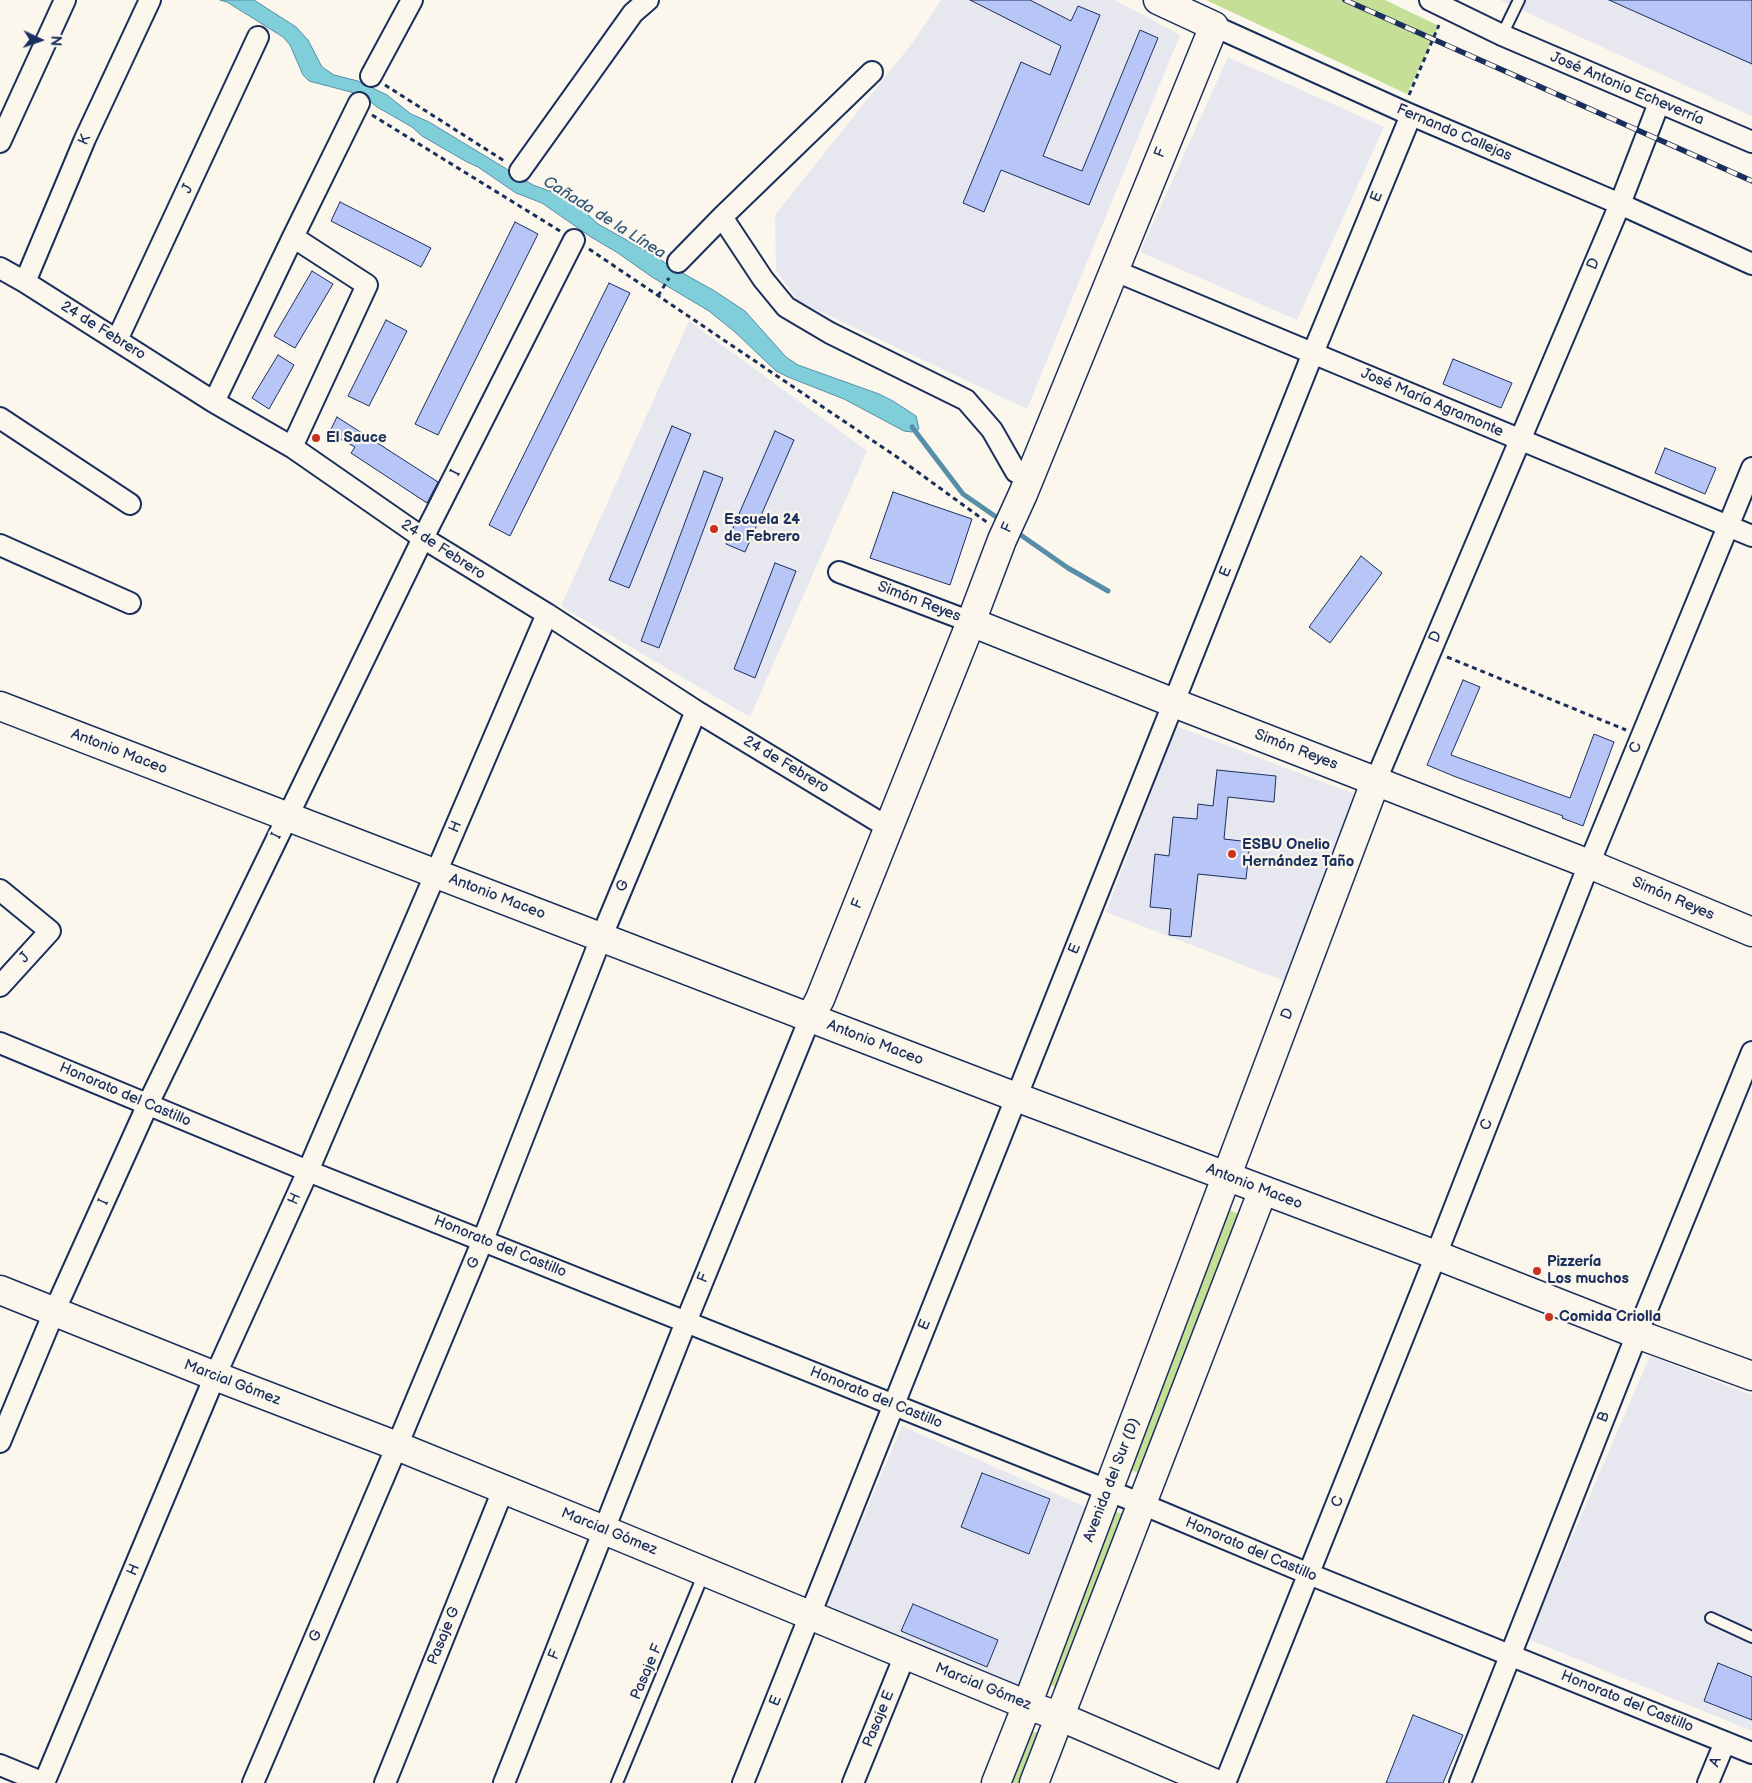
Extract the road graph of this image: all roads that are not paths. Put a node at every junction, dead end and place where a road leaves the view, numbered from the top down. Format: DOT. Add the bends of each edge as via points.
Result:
graph roads {
  1 [pos="65,0"];
  2 [pos="150,0"];
  3 [pos="412,0"];
  4 [pos="648,0"];
  5 [pos="1158,0"];
  6 [pos="1519,0"];
  7 [pos="1439,4"];
  8 [pos="1214,26"];
  9 [pos="1502,35"];
  10 [pos="258,37"];
  11 [pos="872,72"];
  12 [pos="371,76"];
  13 [pos="1659,103"];
  14 [pos="358,105"];
  15 [pos="1407,114"];
  16 [pos="0,142"];
  17 [pos="1752,142"];
  18 [pos="520,171"];
  19 [pos="1620,204"];
  20 [pos="722,218"];
  21 [pos="293,236"];
  22 [pos="574,240"];
  23 [pos="678,262"];
  24 [pos="1752,264"];
  25 [pos="0,268"];
  26 [pos="1113,270"];
  27 [pos="25,282"];
  28 [pos="117,340"];
  29 [pos="1313,353"];
  30 [pos="214,402"];
  31 [pos="0,418"];
  32 [pos="1519,440"];
  33 [pos="292,447"];
  34 [pos="1752,468"];
  35 [pos="1026,486"];
  36 [pos="130,504"];
  37 [pos="1727,525"];
  38 [pos="1752,536"];
  39 [pos="423,538"];
  40 [pos="0,545"];
  41 [pos="839,572"];
  42 [pos="130,603"];
  43 [pos="547,614"];
  44 [pos="971,622"];
  45 [pos="1174,703"];
  46 [pos="0,706"];
  47 [pos="696,710"];
  48 [pos="1376,780"];
  49 [pos="286,816"];
  50 [pos="889,828"];
  51 [pos="1589,864"];
  52 [pos="436,874"];
  53 [pos="0,890"];
  54 [pos="1752,932"];
  55 [pos="601,938"];
  56 [pos="0,986"];
  57 [pos="810,1018"];
  58 [pos="0,1043"];
  59 [pos="1752,1052"];
  60 [pos="1016,1097"];
  61 [pos="148,1104"];
  62 [pos="308,1171"];
  63 [pos="1227,1177"];
  64 [pos="1263,1190"];
  65 [pos="483,1240"];
  66 [pos="1436,1255"];
  67 [pos="0,1290"];
  68 [pos="54,1312"];
  69 [pos="686,1322"];
  70 [pos="1637,1334"];
  71 [pos="215,1376"];
  72 [pos="1752,1376"];
  73 [pos="893,1405"];
  74 [pos="0,1442"];
  75 [pos="398,1446"];
  76 [pos="504,1490"];
  77 [pos="1108,1491"];
  78 [pos="1142,1504"];
  79 [pos="604,1530"];
  80 [pos="705,1572"];
  81 [pos="1309,1574"];
  82 [pos="810,1616"];
  83 [pos="1711,1618"];
  84 [pos="1752,1637"];
  85 [pos="905,1655"];
  86 [pos="1511,1656"];
  87 [pos="1027,1705"];
  88 [pos="1061,1717"];
  89 [pos="1725,1742"];
  90 [pos="1752,1753"];
  91 [pos="0,1765"];
  92 [pos="44,1783"];
  93 [pos="253,1783"];
  94 [pos="385,1783"];
  95 [pos="504,1783"];
  96 [pos="617,1783"];
  97 [pos="743,1783"];
  98 [pos="853,1783"];
  99 [pos="996,1783"];
  100 [pos="1034,1783"];
  101 [pos="1214,1783"];
  102 [pos="1225,1783"];
  103 [pos="1460,1783"];
  104 [pos="1708,1783"];
  1 -- 16 [label="street"];
  2 -- 27 [label="street, K" via="85,139"];
  3 -- 12 [label="street"];
  4 -- 18 [label="street" via="633,13"];
  5 -- 8 [label="street, Fernando Callejas"];
  6 -- 9 [label="lane"];
  7 -- 9 [label="street, José Antonio Echeverría"];
  8 -- 15 [label="street, Fernando Callejas"];
  8 -- 26 [label="street, F"];
  9 -- 13 [label="street, José Antonio Echeverría"];
  10 -- 28 [label="street, J"];
  11 -- 20 [label="street"];
  13 -- 17 [label="street, José Antonio Echeverría"];
  13 -- 19 [label="street, D"];
  14 -- 21 [label="street"];
  15 -- 19 [label="street, Fernando Callejas"];
  15 -- 29 [label="street, E"];
  19 -- 24 [label="street, Fernando Callejas"];
  19 -- 32 [label="street, D"];
  20 -- 23 [label="street"];
  20 -- 35 [label="street" via="786,307 830,333 966,400 992,430"];
  21 -- 30 [label="street"];
  21 -- 33 [label="street" via="368,285"];
  22 -- 39 [label="street, I"];
  25 -- 27 [label="street, 24 de Febrero"];
  26 -- 29 [label="street, José María Agramonte"];
  26 -- 35 [label="street, F"];
  27 -- 28 [label="street, 24 de Febrero"];
  28 -- 30 [label="street, 24 de Febrero"];
  29 -- 32 [label="street, José María Agramonte"];
  29 -- 45 [label="street, E"];
  30 -- 33 [label="street, 24 de Febrero"];
  31 -- 36 [label="street"];
  32 -- 37 [label="street, José María Agramonte"];
  32 -- 48 [label="street, D"];
  33 -- 39 [label="street, 24 de Febrero"];
  34 -- 37 [label="street, C"];
  35 -- 44 [label="street, F"];
  37 -- 38 [label="street, José María Agramonte"];
  37 -- 51 [label="street, C"];
  39 -- 43 [label="street, 24 de Febrero"];
  39 -- 49 [label="street, I"];
  40 -- 42 [label="street"];
  41 -- 44 [label="street, Simón Reyes"];
  43 -- 47 [label="street, 24 de Febrero"];
  43 -- 52 [label="street, H"];
  44 -- 45 [label="street, Simón Reyes"];
  44 -- 50 [label="street, F"];
  45 -- 48 [label="street, Simón Reyes"];
  45 -- 60 [label="street, E"];
  46 -- 49 [label="street, Antonio Maceo"];
  47 -- 50 [label="street, 24 de Febrero"];
  47 -- 55 [label="street, G"];
  48 -- 51 [label="street, Simón Reyes"];
  48 -- 63 [label="street, D"];
  49 -- 52 [label="street, Antonio Maceo"];
  49 -- 61 [label="street, I"];
  50 -- 57 [label="street, F"];
  51 -- 54 [label="street, Simón Reyes"];
  51 -- 66 [label="street, C"];
  52 -- 55 [label="street, Antonio Maceo"];
  52 -- 62 [label="street, H"];
  53 -- 56 [label="street, J" via="50,930"];
  55 -- 57 [label="street, Antonio Maceo"];
  55 -- 65 [label="street, G"];
  57 -- 60 [label="street, Antonio Maceo"];
  57 -- 69 [label="street, F"];
  58 -- 61 [label="street, Honorato del Castillo"];
  59 -- 70 [label="street, B"];
  60 -- 63 [label="street, Antonio Maceo"];
  60 -- 73 [label="street, E"];
  61 -- 62 [label="street, Honorato del Castillo"];
  61 -- 68 [label="street, I"];
  62 -- 65 [label="street, Honorato del Castillo"];
  62 -- 71 [label="street, H"];
  63 -- 64 [label="street, Antonio Maceo"];
  63 -- 77 [label="street, Avenida del Sur (D)"];
  64 -- 66 [label="street, Antonio Maceo"];
  64 -- 78 [label="street"];
  65 -- 69 [label="street, Honorato del Castillo"];
  65 -- 75 [label="street, G"];
  66 -- 70 [label="street, Antonio Maceo"];
  66 -- 81 [label="street, C"];
  67 -- 68 [label="street, Marcial Gómez"];
  68 -- 71 [label="street, Marcial Gómez"];
  68 -- 74 [label="street, I"];
  69 -- 73 [label="street, Honorato del Castillo"];
  69 -- 79 [label="street, F"];
  70 -- 72 [label="street, Antonio Maceo"];
  70 -- 86 [label="street, B"];
  71 -- 75 [label="street, Marcial Gómez"];
  71 -- 92 [label="street, H"];
  73 -- 77 [label="street, Honorato del Castillo"];
  73 -- 82 [label="street, E"];
  75 -- 76 [label="street, Marcial Gómez"];
  75 -- 93 [label="street, G"];
  76 -- 79 [label="street, Marcial Gómez"];
  76 -- 94 [label="street, Pasaje G"];
  77 -- 78 [label="street, Honorato del Castillo"];
  77 -- 87 [label="street, Avenida del Sur (D)"];
  78 -- 81 [label="street, Honorato del Castillo"];
  78 -- 88 [label="street"];
  79 -- 80 [label="street, Marcial Gómez"];
  79 -- 95 [label="street, F"];
  80 -- 82 [label="street, Marcial Gómez"];
  80 -- 96 [label="lane, Pasaje F"];
  81 -- 86 [label="street, Honorato del Castillo"];
  81 -- 102 [label="street, C"];
  82 -- 85 [label="street, Marcial Gómez"];
  82 -- 97 [label="street, E"];
  83 -- 84 [label="lane"];
  85 -- 87 [label="street, Marcial Gómez"];
  85 -- 98 [label="street, Pasaje E"];
  86 -- 89 [label="street, Honorato del Castillo"];
  86 -- 103 [label="street, B"];
  87 -- 88 [label="street, Marcial Gómez"];
  87 -- 99 [label="street, Avenida del Sur (D)"];
  88 -- 100 [label="street"];
  88 -- 101 [label="street, Marcial Gómez"];
  89 -- 90 [label="street, Honorato del Castillo"];
  89 -- 104 [label="street, A"];
  91 -- 92 [label="street"];
}
